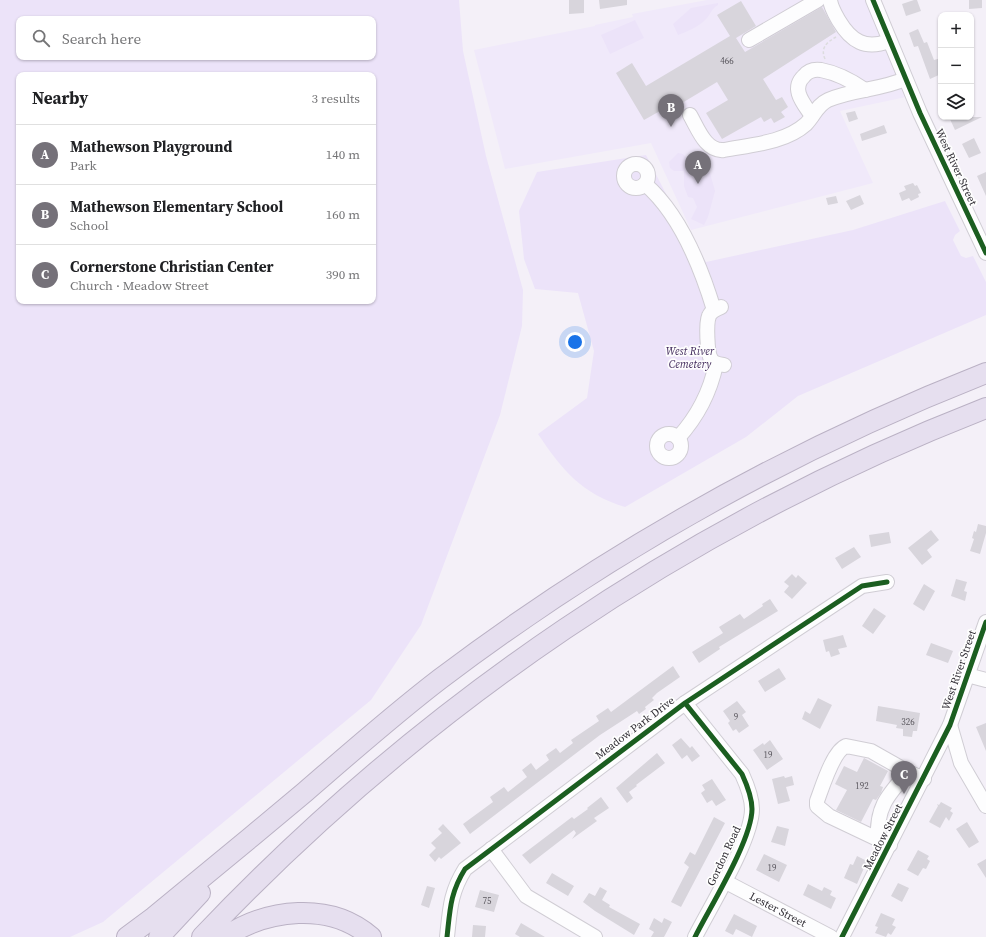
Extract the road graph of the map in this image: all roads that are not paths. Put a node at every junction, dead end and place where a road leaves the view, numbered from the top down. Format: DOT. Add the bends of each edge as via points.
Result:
graph roads {
  1 [pos="818,0"];
  2 [pos="830,0"];
  3 [pos="873,0"];
  4 [pos="749,40"];
  5 [pos="889,41"];
  6 [pos="905,80"];
  7 [pos="866,90"];
  8 [pos="690,115"];
  9 [pos="812,116"];
  10 [pos="645,184"];
  11 [pos="986,253"];
  12 [pos="986,373"];
  13 [pos="986,408"];
  14 [pos="678,438"];
  15 [pos="887,582"];
  16 [pos="986,622"];
  17 [pos="967,675"];
  18 [pos="986,680"];
  19 [pos="685,703"];
  20 [pos="950,725"];
  21 [pos="908,772"];
  22 [pos="924,779"];
  23 [pos="305,792"];
  24 [pos="986,806"];
  25 [pos="884,842"];
  26 [pos="491,849"];
  27 [pos="724,881"];
  28 [pos="127,937"];
  29 [pos="159,937"];
  30 [pos="202,937"];
  31 [pos="225,937"];
  32 [pos="371,937"];
  33 [pos="447,937"];
  34 [pos="595,937"];
  35 [pos="695,937"];
  36 [pos="831,937"];
  37 [pos="842,937"];
  1 -- 4 [label="street"];
  2 -- 5 [label="street" via="844,30 853,39 871,44"];
  3 -- 5 [label="street, West River Street"];
  5 -- 6 [label="street, West River Street"];
  6 -- 7 [label="street" via="890,86"];
  6 -- 11 [label="street, West River Street"];
  7 -- 9 [label="street" via="828,100 818,107"];
  7 -- 9 [label="street" via="850,80 820,70 809,71 801,78 798,86 802,100"];
  8 -- 9 [label="street" via="709,147 719,151 791,134 806,124"];
  10 -- 14 [label="street" via="663,201 681,230 708,293 718,308 709,316 707,324 709,354 711,360 720,365 696,417"];
  12 -- 23 [label="highway" via="883,416 794,458 641,542 552,598 461,663 384,724"];
  13 -- 30 [label="highway" via="862,460 767,507 673,560 552,636 466,699 382,766 291,847"];
  15 -- 19 [label="street, Meadow Park Drive" via="862,586"];
  16 -- 17 [label="street, West River Street"];
  17 -- 18 [label="street"];
  17 -- 20 [label="street, West River Street"];
  19 -- 26 [label="street, Meadow Park Drive"];
  19 -- 27 [label="street, Gordon Road" via="742,774 751,798 751,818 747,835"];
  20 -- 22 [label="street, Meadow Street"];
  20 -- 24 [label="street, West River Street" via="961,763"];
  21 -- 22 [label="street"];
  21 -- 25 [label="street" via="882,806 878,821"];
  21 -- 25 [label="street" via="871,751 842,747 816,801 817,806 829,816"];
  22 -- 25 [label="street, Meadow Street"];
  23 -- 28 [label="highway" via="154,918"];
  23 -- 29 [label="highway" via="229,864"];
  25 -- 37 [label="street, Meadow Street"];
  26 -- 33 [label="street, Meadow Park Drive" via="465,868 456,884 451,900"];
  26 -- 34 [label="street" via="526,896"];
  27 -- 35 [label="street, Gordon Road"];
  27 -- 36 [label="street, Lester Street"];
  31 -- 32 [label="highway" via="242,926 262,918 304,913 345,920"];
}
